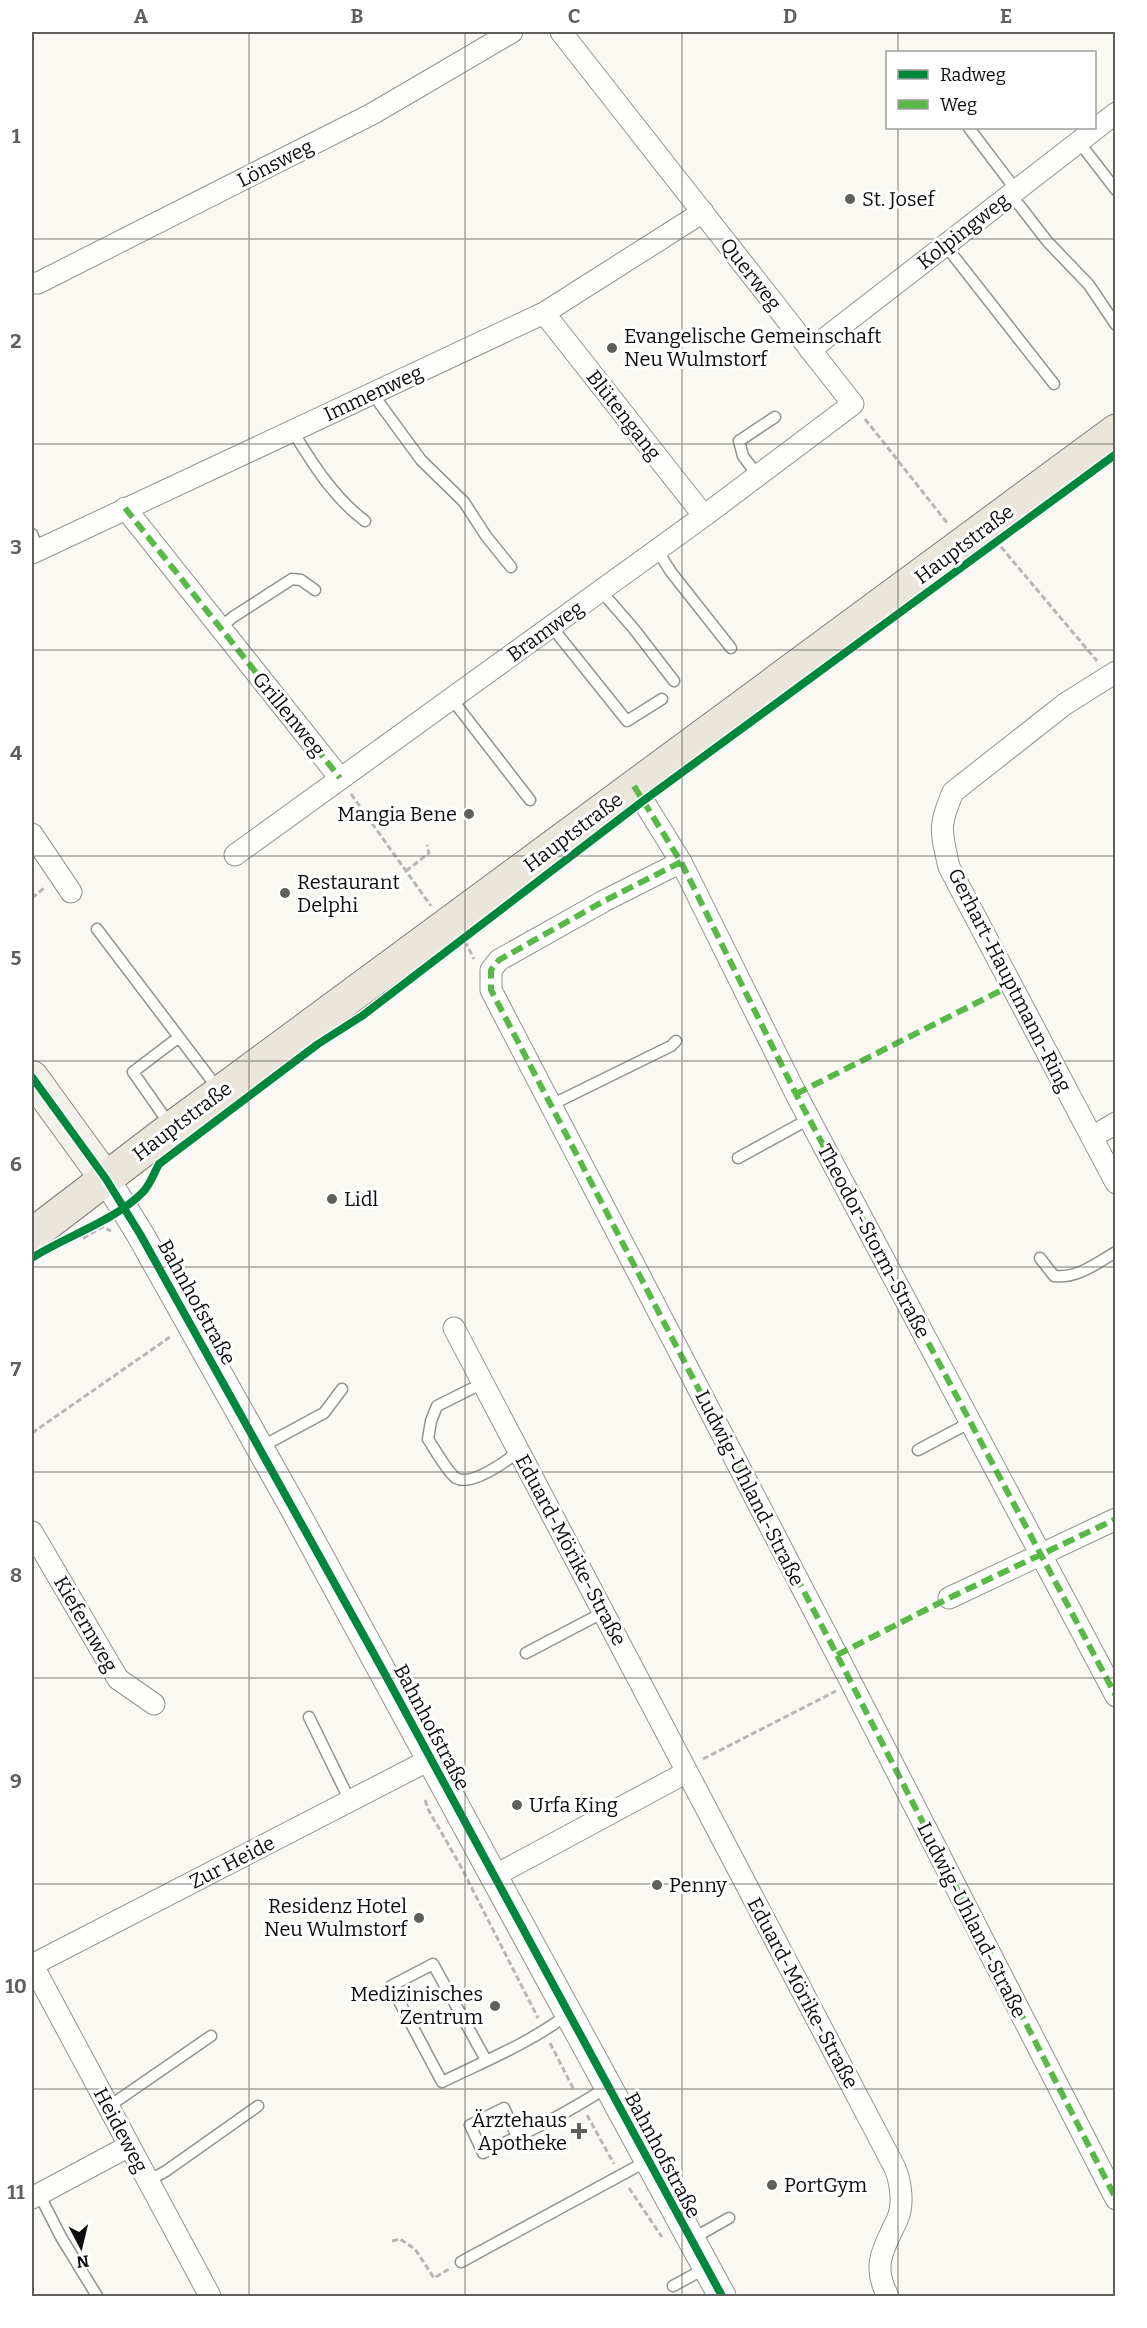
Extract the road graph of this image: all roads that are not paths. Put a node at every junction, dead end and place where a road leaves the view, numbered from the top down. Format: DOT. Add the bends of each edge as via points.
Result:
graph roads {
  1 [pos="512,32"];
  2 [pos="561,32"];
  3 [pos="1116,113"];
  4 [pos="1096,125"];
  5 [pos="970,129"];
  6 [pos="1077,136"];
  7 [pos="1116,190"];
  8 [pos="1013,193"];
  9 [pos="703,212"];
  10 [pos="945,245"];
  11 [pos="32,283"];
  12 [pos="544,313"];
  13 [pos="1116,325"];
  14 [pos="810,350"];
  15 [pos="1054,384"];
  16 [pos="372,393"];
  17 [pos="853,404"];
  18 [pos="775,417"];
  19 [pos="292,430"];
  20 [pos="1116,431"];
  21 [pos="758,476"];
  22 [pos="125,508"];
  23 [pos="704,516"];
  24 [pos="365,520"];
  25 [pos="34,546"];
  26 [pos="657,550"];
  27 [pos="511,567"];
  28 [pos="315,590"];
  29 [pos="601,591"];
  30 [pos="551,626"];
  31 [pos="220,628"];
  32 [pos="731,648"];
  33 [pos="1114,678"];
  34 [pos="674,681"];
  35 [pos="451,698"];
  36 [pos="662,699"];
  37 [pos="340,778"];
  38 [pos="634,786"];
  39 [pos="530,800"];
  40 [pos="32,834"];
  41 [pos="235,855"];
  42 [pos="681,862"];
  43 [pos="70,892"];
  44 [pos="97,929"];
  45 [pos="179,1037"];
  46 [pos="676,1041"];
  47 [pos="32,1077"];
  48 [pos="221,1092"];
  49 [pos="551,1105"];
  50 [pos="809,1119"];
  51 [pos="1116,1123"];
  52 [pos="172,1128"];
  53 [pos="1092,1137"];
  54 [pos="738,1158"];
  55 [pos="106,1179"];
  56 [pos="1116,1183"];
  57 [pos="32,1235"];
  58 [pos="1116,1252"];
  59 [pos="1040,1258"];
  60 [pos="454,1328"];
  61 [pos="483,1383"];
  62 [pos="342,1389"];
  63 [pos="970,1422"];
  64 [pos="260,1447"];
  65 [pos="918,1450"];
  66 [pos="519,1451"];
  67 [pos="1116,1520"];
  68 [pos="32,1532"];
  69 [pos="1040,1554"];
  70 [pos="950,1598"];
  71 [pos="604,1612"];
  72 [pos="526,1653"];
  73 [pos="1116,1696"];
  74 [pos="154,1704"];
  75 [pos="309,1717"];
  76 [pos="431,1759"];
  77 [pos="687,1772"];
  78 [pos="350,1801"];
  79 [pos="494,1876"];
  80 [pos="32,1965"];
  81 [pos="568,2013"];
  82 [pos="211,2036"];
  83 [pos="486,2060"];
  84 [pos="608,2087"];
  85 [pos="258,2106"];
  86 [pos="108,2107"];
  87 [pos="517,2137"];
  88 [pos="129,2146"];
  89 [pos="647,2161"];
  90 [pos="148,2181"];
  91 [pos="35,2196"];
  92 [pos="1116,2199"];
  93 [pos="729,2218"];
  94 [pos="690,2240"];
  95 [pos="461,2262"];
  96 [pos="706,2268"];
  97 [pos="673,2286"];
  98 [pos="97,2296"];
  99 [pos="210,2296"];
  100 [pos="722,2296"];
  101 [pos="888,2296"];
  1 -- 11 [label="street, Lönsweg" via="372,114"];
  2 -- 9 [label="street, Querweg"];
  3 -- 4 [label="street, Kolpingweg"];
  5 -- 8 [label="lane"];
  6 -- 7 [label="lane"];
  6 -- 8 [label="street, Kolpingweg"];
  8 -- 10 [label="street, Kolpingweg"];
  8 -- 13 [label="lane" via="1047,241 1089,285"];
  9 -- 12 [label="street, Immenweg"];
  9 -- 14 [label="street, Querweg"];
  10 -- 14 [label="street, Kolpingweg"];
  10 -- 15 [label="lane"];
  12 -- 16 [label="street, Immenweg"];
  12 -- 23 [label="street, Blütengang"];
  14 -- 17 [label="street, Querweg"];
  16 -- 19 [label="street, Immenweg"];
  16 -- 27 [label="lane" via="421,460 464,502"];
  17 -- 21 [label="street, Bramweg"];
  18 -- 21 [label="lane" via="739,441 743,456"];
  19 -- 22 [label="street, Immenweg"];
  19 -- 24 [label="lane" via="338,497"];
  20 -- 38 [label="main road, Hauptstraße"];
  21 -- 23 [label="street, Bramweg"];
  22 -- 25 [label="street, Immenweg"];
  22 -- 31 [label="street, Grillenweg"];
  23 -- 26 [label="street, Bramweg"];
  26 -- 29 [label="street, Bramweg"];
  26 -- 32 [label="lane"];
  28 -- 31 [label="lane" via="301,579 292,579"];
  29 -- 30 [label="street, Bramweg"];
  29 -- 34 [label="lane"];
  30 -- 35 [label="street, Bramweg"];
  30 -- 36 [label="lane" via="627,721"];
  31 -- 37 [label="street, Grillenweg"];
  33 -- 53 [label="street, Gerhart-Hauptmann-Ring" via="1065,704 953,792 941,831 950,867"];
  35 -- 37 [label="street, Bramweg"];
  35 -- 39 [label="lane"];
  37 -- 41 [label="street, Bramweg"];
  38 -- 42 [label="street, Theodor-Storm-Straße"];
  38 -- 48 [label="main road, Hauptstraße"];
  40 -- 43 [label="street"];
  42 -- 49 [label="street, Ludwig-Uhland-Straße" via="499,960 491,970 491,990"];
  42 -- 50 [label="street, Theodor-Storm-Straße"];
  44 -- 45 [label="lane"];
  45 -- 48 [label="lane"];
  45 -- 52 [label="lane" via="133,1072"];
  46 -- 49 [label="lane"];
  47 -- 55 [label="main road"];
  48 -- 52 [label="main road, Hauptstraße"];
  49 -- 92 [label="street, Ludwig-Uhland-Straße"];
  50 -- 54 [label="lane"];
  50 -- 63 [label="street, Theodor-Storm-Straße"];
  51 -- 53 [label="street"];
  52 -- 55 [label="main road, Hauptstraße"];
  53 -- 56 [label="street, Gerhart-Hauptmann-Ring"];
  55 -- 57 [label="main road, Hauptstraße"];
  55 -- 64 [label="street, Bahnhofstraße"];
  58 -- 59 [label="lane" via="1078,1273 1061,1277 1054,1276"];
  60 -- 61 [label="street, Eduard-Mörike-Straße"];
  61 -- 66 [label="street, Eduard-Mörike-Straße"];
  61 -- 66 [label="lane" via="437,1406 428,1439 455,1477 464,1480 505,1463"];
  62 -- 64 [label="lane" via="324,1413"];
  63 -- 65 [label="lane"];
  63 -- 69 [label="street, Theodor-Storm-Straße"];
  64 -- 76 [label="street, Bahnhofstraße"];
  66 -- 71 [label="street, Eduard-Mörike-Straße"];
  67 -- 69 [label="street"];
  68 -- 74 [label="street, Kiefernweg" via="118,1679"];
  69 -- 70 [label="street"];
  69 -- 73 [label="street, Theodor-Storm-Straße"];
  71 -- 72 [label="lane"];
  71 -- 77 [label="street, Eduard-Mörike-Straße"];
  75 -- 78 [label="lane"];
  76 -- 78 [label="street, Zur Heide"];
  76 -- 79 [label="street, Bahnhofstraße"];
  77 -- 79 [label="street"];
  77 -- 101 [label="street, Eduard-Mörike-Straße" via="895,2168 900,2187 898,2219 880,2257 881,2282"];
  78 -- 80 [label="street, Zur Heide"];
  79 -- 81 [label="street, Bahnhofstraße"];
  80 -- 86 [label="street, Heideweg"];
  81 -- 83 [label="lane" via="545,2032"];
  81 -- 84 [label="street, Bahnhofstraße"];
  82 -- 86 [label="lane"];
  83 -- 83 [label="lane" via="442,2082 391,1986 433,1964"];
  84 -- 87 [label="lane"];
  84 -- 89 [label="street, Bahnhofstraße"];
  85 -- 90 [label="lane"];
  86 -- 88 [label="street, Heideweg"];
  87 -- 87 [label="lane" via="483,2153 470,2125 504,2108"];
  88 -- 90 [label="street, Heideweg"];
  88 -- 91 [label="street"];
  89 -- 94 [label="street, Bahnhofstraße"];
  89 -- 95 [label="lane"];
  90 -- 99 [label="street, Heideweg"];
  91 -- 98 [label="lane"];
  93 -- 94 [label="lane"];
  94 -- 96 [label="street, Bahnhofstraße"];
  96 -- 97 [label="lane"];
  96 -- 100 [label="street, Bahnhofstraße"];
}
